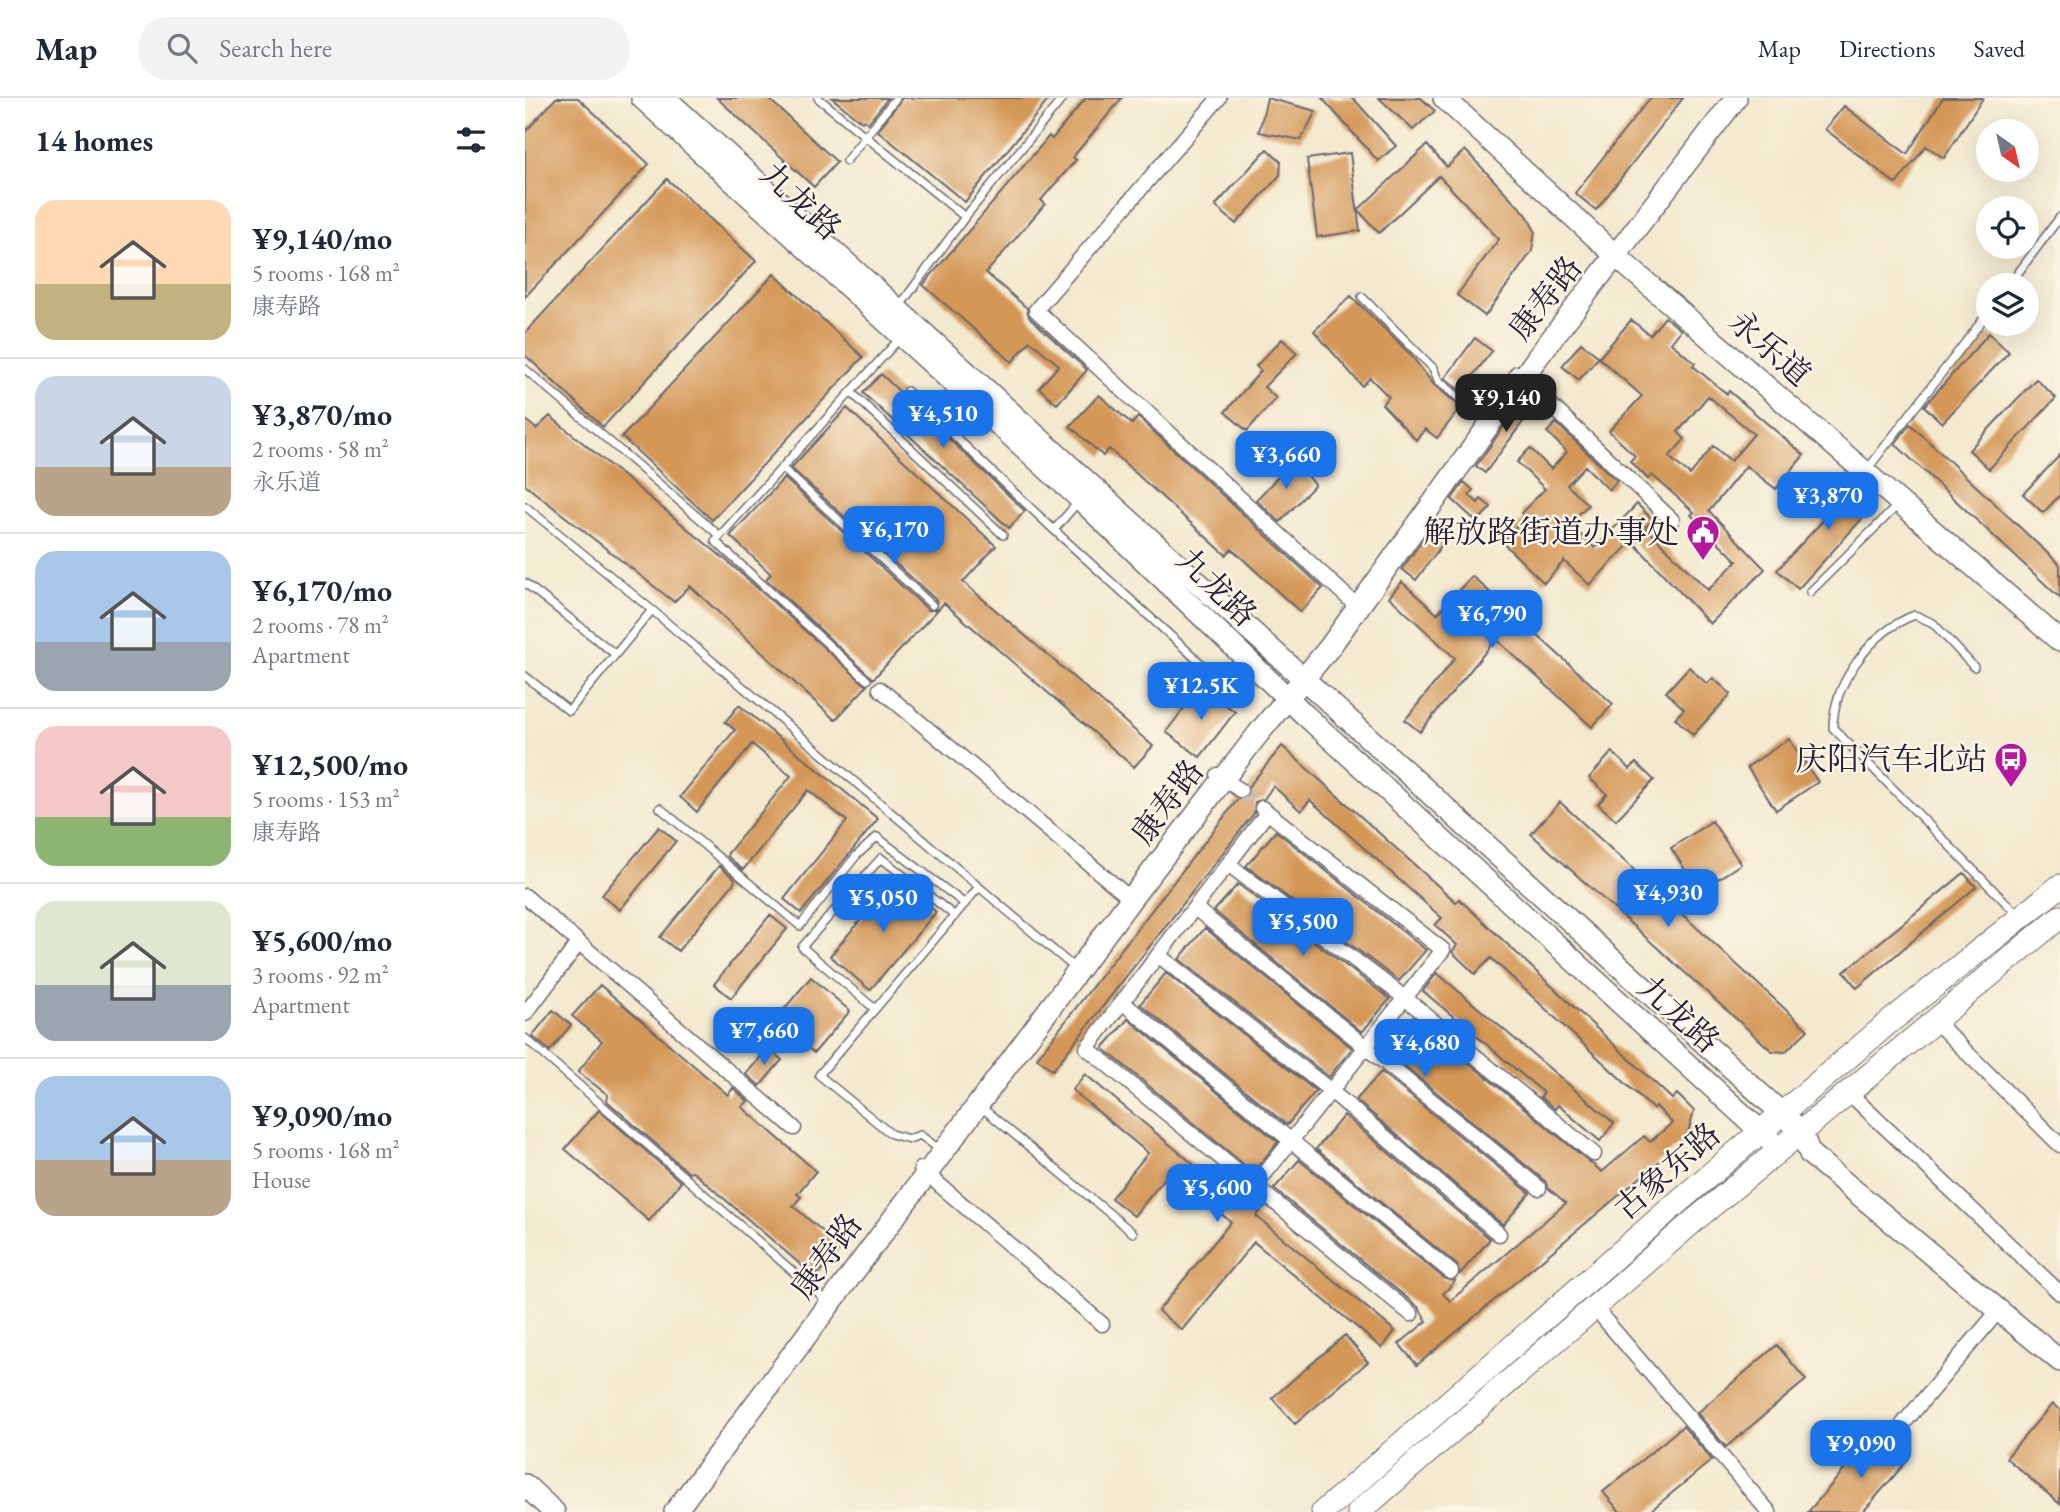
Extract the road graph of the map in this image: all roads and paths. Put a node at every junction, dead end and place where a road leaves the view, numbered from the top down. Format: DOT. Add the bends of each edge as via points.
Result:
graph roads {
  1 [pos="642,98"];
  2 [pos="666,98"];
  3 [pos="818,98"];
  4 [pos="896,98"];
  5 [pos="1063,98"];
  6 [pos="1219,98"];
  7 [pos="1444,98"];
  8 [pos="1458,98"];
  9 [pos="1726,98"];
  10 [pos="1736,98"];
  11 [pos="865,137"];
  12 [pos="846,161"];
  13 [pos="2060,217"];
  14 [pos="965,218"];
  15 [pos="1617,250"];
  16 [pos="2018,273"];
  17 [pos="1362,297"];
  18 [pos="896,310"];
  19 [pos="1976,329"];
  20 [pos="902,336"];
  21 [pos="525,369"];
  22 [pos="1519,375"];
  23 [pos="907,391"];
  24 [pos="851,392"];
  25 [pos="1486,421"];
  26 [pos="782,468"];
  27 [pos="1869,468"];
  28 [pos="1080,499"];
  29 [pos="1901,503"];
  30 [pos="525,506"];
  31 [pos="1672,520"];
  32 [pos="1054,530"];
  33 [pos="1003,535"];
  34 [pos="720,537"];
  35 [pos="525,583"];
  36 [pos="1810,592"];
  37 [pos="1355,604"];
  38 [pos="932,606"];
  39 [pos="653,610"];
  40 [pos="2060,624"];
  41 [pos="2060,641"];
  42 [pos="615,654"];
  43 [pos="1973,667"];
  44 [pos="525,676"];
  45 [pos="1299,677"];
  46 [pos="867,680"];
  47 [pos="880,689"];
  48 [pos="1237,696"];
  49 [pos="1284,696"];
  50 [pos="660,808"];
  51 [pos="1228,863"];
  52 [pos="2060,886"];
  53 [pos="979,887"];
  54 [pos="525,896"];
  55 [pos="1128,897"];
  56 [pos="965,904"];
  57 [pos="1195,908"];
  58 [pos="955,916"];
  59 [pos="2060,917"];
  60 [pos="2021,918"];
  61 [pos="578,944"];
  62 [pos="1158,955"];
  63 [pos="1075,968"];
  64 [pos="1405,998"];
  65 [pos="1122,1002"];
  66 [pos="876,1009"];
  67 [pos="525,1014"];
  68 [pos="1934,1020"];
  69 [pos="525,1038"];
  70 [pos="1366,1047"];
  71 [pos="1331,1091"];
  72 [pos="1848,1092"];
  73 [pos="975,1101"];
  74 [pos="1782,1114"];
  75 [pos="794,1128"];
  76 [pos="1801,1131"];
  77 [pos="1761,1132"];
  78 [pos="1291,1140"];
  79 [pos="2060,1145"];
  80 [pos="939,1149"];
  81 [pos="1780,1149"];
  82 [pos="1594,1154"];
  83 [pos="923,1171"];
  84 [pos="1255,1186"];
  85 [pos="1539,1188"];
  86 [pos="1133,1233"];
  87 [pos="1499,1234"];
  88 [pos="1451,1272"];
  89 [pos="2060,1293"];
  90 [pos="827,1301"];
  91 [pos="1594,1307"];
  92 [pos="2000,1309"];
  93 [pos="1411,1314"];
  94 [pos="1102,1324"];
  95 [pos="2060,1361"];
  96 [pos="1903,1424"];
  97 [pos="525,1485"];
  98 [pos="554,1512"];
  99 [pos="664,1512"];
  100 [pos="675,1512"];
  101 [pos="1322,1512"];
  102 [pos="1359,1512"];
  103 [pos="1769,1512"];
  1 -- 20 [label="street, 九龙路"];
  2 -- 18 [label="street, 九龙路"];
  3 -- 11 [label="lane"];
  4 -- 11 [label="lane"];
  5 -- 14 [label="lane"];
  6 -- 37 [label="street" via="1036,310"];
  7 -- 15 [label="street, 永乐道"];
  8 -- 15 [label="street, 永乐道"];
  9 -- 15 [label="street, 康寿路"];
  10 -- 15 [label="street, 康寿路"];
  11 -- 12 [label="lane"];
  11 -- 14 [label="lane"];
  13 -- 16 [label="lane"];
  14 -- 18 [label="lane"];
  15 -- 22 [label="street, 康寿路"];
  15 -- 27 [label="street, 永乐道"];
  17 -- 25 [label="lane" via="1433,368 1438,380"];
  18 -- 45 [label="street, 九龙路"];
  19 -- 27 [label="lane"];
  20 -- 24 [label="lane"];
  20 -- 28 [label="street, 九龙路"];
  21 -- 34 [label="lane"];
  22 -- 25 [label="street, 康寿路"];
  22 -- 31 [label="street"];
  23 -- 32 [label="lane"];
  24 -- 26 [label="lane"];
  24 -- 33 [label="lane"];
  25 -- 37 [label="street, 康寿路"];
  26 -- 34 [label="lane"];
  26 -- 38 [label="lane"];
  27 -- 29 [label="street, 永乐道"];
  27 -- 40 [label="street, 永乐道"];
  28 -- 32 [label="lane"];
  28 -- 49 [label="street, 九龙路"];
  29 -- 36 [label="lane"];
  29 -- 41 [label="street, 永乐道"];
  30 -- 39 [label="lane"];
  32 -- 48 [label="lane"];
  34 -- 46 [label="lane" via="715,541"];
  35 -- 42 [label="lane"];
  37 -- 45 [label="street, 康寿路"];
  39 -- 42 [label="lane"];
  39 -- 53 [label="lane"];
  42 -- 44 [label="lane" via="569,711"];
  43 -- 60 [label="lane" via="1933,623 1915,614 1896,621 1851,667 1833,710 1833,727"];
  45 -- 49 [label="street, 康寿路"];
  45 -- 74 [label="street, 九龙路"];
  47 -- 55 [label="street"];
  49 -- 55 [label="street, 康寿路" via="1227,781"];
  49 -- 77 [label="street, 九龙路"];
  50 -- 56 [label="lane" via="800,926 877,837"];
  51 -- 57 [label="street"];
  51 -- 64 [label="street"];
  51 -- 64 [label="street" via="1264,810 1443,950"];
  52 -- 60 [label="main road, 古象东路"];
  53 -- 56 [label="lane"];
  53 -- 63 [label="lane"];
  54 -- 61 [label="street"];
  55 -- 63 [label="street, 康寿路"];
  56 -- 58 [label="lane"];
  57 -- 62 [label="street"];
  57 -- 70 [label="street"];
  58 -- 66 [label="lane"];
  58 -- 66 [label="lane" via="881,858 802,947"];
  59 -- 68 [label="main road, 古象东路"];
  60 -- 74 [label="main road, 古象东路"];
  61 -- 67 [label="street"];
  61 -- 75 [label="street"];
  62 -- 65 [label="street"];
  62 -- 71 [label="street"];
  63 -- 73 [label="street, 康寿路"];
  64 -- 70 [label="street"];
  64 -- 82 [label="street"];
  65 -- 78 [label="street"];
  65 -- 84 [label="street" via="1087,1048"];
  66 -- 80 [label="lane" via="819,1075 891,1134 909,1139 920,1135"];
  68 -- 72 [label="main road, 古象东路"];
  68 -- 79 [label="street"];
  69 -- 90 [label="lane"];
  70 -- 71 [label="street"];
  70 -- 85 [label="street"];
  71 -- 78 [label="street"];
  71 -- 87 [label="street"];
  72 -- 76 [label="main road, 古象东路"];
  72 -- 89 [label="street"];
  73 -- 80 [label="street, 康寿路"];
  73 -- 86 [label="lane"];
  74 -- 76 [label="street, 九龙路"];
  74 -- 77 [label="main road, 古象东路"];
  76 -- 81 [label="main road, 古象东路"];
  76 -- 92 [label="street, 九龙路" via="1810,1154"];
  77 -- 81 [label="street, 九龙路"];
  77 -- 101 [label="main road, 古象东路"];
  78 -- 84 [label="street"];
  78 -- 88 [label="street"];
  80 -- 83 [label="street, 康寿路"];
  81 -- 91 [label="main road, 古象东路"];
  83 -- 90 [label="street, 康寿路"];
  83 -- 94 [label="street"];
  84 -- 93 [label="street"];
  90 -- 99 [label="street, 康寿路"];
  90 -- 100 [label="street, 康寿路"];
  91 -- 102 [label="main road, 古象东路"];
  91 -- 103 [label="street"];
  92 -- 95 [label="street, 九龙路"];
  92 -- 96 [label="street"];
  97 -- 98 [label="street"];
}
